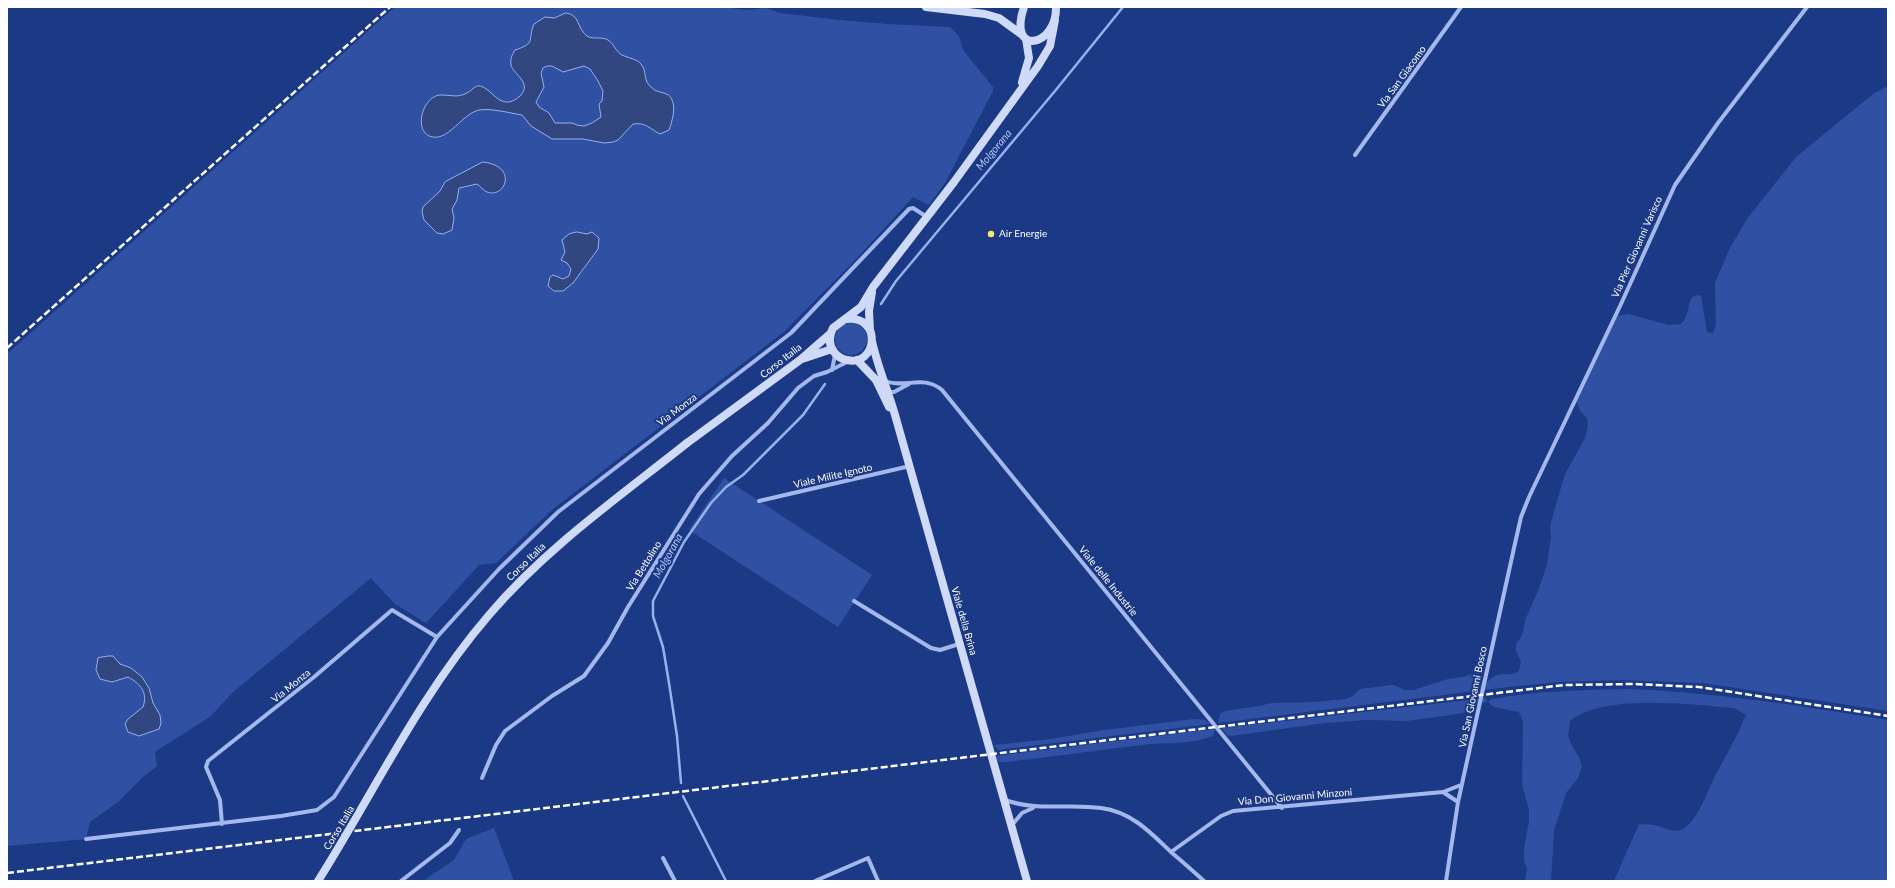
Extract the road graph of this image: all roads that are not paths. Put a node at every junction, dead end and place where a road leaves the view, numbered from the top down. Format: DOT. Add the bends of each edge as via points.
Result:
graph roads {
  1 [pos="926,7"];
  2 [pos="1024,7"];
  3 [pos="1461,7"];
  4 [pos="1807,7"];
  5 [pos="1057,11"];
  6 [pos="1023,36"];
  7 [pos="1018,93"];
  8 [pos="1355,155"];
  9 [pos="927,217"];
  10 [pos="873,287"];
  11 [pos="846,319"];
  12 [pos="870,330"];
  13 [pos="831,333"];
  14 [pos="872,341"];
  15 [pos="834,352"];
  16 [pos="800,360"];
  17 [pos="853,360"];
  18 [pos="831,370"];
  19 [pos="880,381"];
  20 [pos="911,382"];
  21 [pos="889,393"];
  22 [pos="898,422"];
  23 [pos="910,466"];
  24 [pos="759,502"];
  25 [pos="1521,517"];
  26 [pos="854,601"];
  27 [pos="437,637"];
  28 [pos="959,644"];
  29 [pos="482,778"];
  30 [pos="1461,785"];
  31 [pos="1443,792"];
  32 [pos="1004,800"];
  33 [pos="1458,802"];
  34 [pos="1036,808"];
  35 [pos="1282,808"];
  36 [pos="222,824"];
  37 [pos="1012,825"];
  38 [pos="459,830"];
  39 [pos="86,839"];
  40 [pos="1171,852"];
  41 [pos="663,858"];
  42 [pos="318,881"];
  43 [pos="401,881"];
  44 [pos="675,881"];
  45 [pos="816,881"];
  46 [pos="878,881"];
  47 [pos="1027,881"];
  48 [pos="1204,881"];
  49 [pos="1446,881"];
  1 -- 6 [label="main road" via="992,16 1003,20"];
  2 -- 6 [label="main road" via="1020,21"];
  3 -- 8 [label="street, Via San Giacomo"];
  4 -- 25 [label="street, Via Pier Giovanni Varisco" via="1718,123 1675,185"];
  5 -- 6 [label="main road" via="1049,31 1041,39 1033,41"];
  5 -- 7 [label="main road" via="1050,46"];
  6 -- 7 [label="main road" via="1029,53 1029,62"];
  7 -- 9 [label="main road"];
  9 -- 10 [label="main road"];
  9 -- 27 [label="street, Via Monza" via="913,208 909,209 791,333 558,512 499,569"];
  10 -- 11 [label="main road" via="861,307"];
  10 -- 12 [label="main road" via="869,311"];
  11 -- 12 [label="main road" via="858,319"];
  11 -- 13 [label="main road" via="837,324"];
  12 -- 14 [label="main road"];
  13 -- 15 [label="main road" via="830,344"];
  13 -- 16 [label="main road, Corso Italia"];
  14 -- 17 [label="main road" via="868,352"];
  14 -- 19 [label="main road, Viale della Brina"];
  15 -- 16 [label="main road"];
  15 -- 17 [label="main road" via="840,358"];
  15 -- 18 [label="street"];
  16 -- 42 [label="main road, Corso Italia, bridge" via="687,443 534,566 457,654 393,754"];
  17 -- 18 [label="street, Via Bettolino"];
  17 -- 19 [label="main road, Viale della Brina"];
  18 -- 29 [label="street, Via Bettolino" via="814,376 798,388 786,404 709,482 628,607 608,643 584,676 505,731"];
  19 -- 20 [label="street, Viale delle Industrie"];
  19 -- 21 [label="main road, Viale della Brina"];
  19 -- 22 [label="main road, Viale della Brina"];
  20 -- 21 [label="street"];
  20 -- 35 [label="street, Viale delle Industrie" via="935,384 942,390"];
  21 -- 22 [label="main road, Viale della Brina"];
  22 -- 23 [label="main road, Viale della Brina"];
  23 -- 24 [label="street, Viale Milite Ignoto"];
  23 -- 28 [label="main road, Viale della Brina"];
  25 -- 30 [label="street, Via San Giovanni Bosco"];
  26 -- 28 [label="street" via="930,648 940,650"];
  27 -- 36 [label="street, Via Monza" via="334,797 317,810"];
  27 -- 36 [label="street, Via Monza" via="392,610 314,678 208,761 206,767 220,800"];
  28 -- 32 [label="main road, Viale della Brina"];
  30 -- 31 [label="street, Via Don Giovanni Minzoni"];
  30 -- 33 [label="street, Via San Giovanni Bosco"];
  31 -- 33 [label="street"];
  31 -- 35 [label="street, Via Don Giovanni Minzoni"];
  32 -- 34 [label="street"];
  32 -- 37 [label="main road, Viale della Brina"];
  33 -- 49 [label="street, Via San Giovanni Bosco"];
  34 -- 37 [label="street" via="1022,813"];
  34 -- 40 [label="street" via="1094,807 1117,812 1144,826"];
  35 -- 40 [label="street, Via Don Giovanni Minzoni" via="1226,813"];
  36 -- 39 [label="street, Via Monza"];
  37 -- 47 [label="main road, Viale della Brina"];
  38 -- 43 [label="street" via="450,843"];
  40 -- 48 [label="street"];
  41 -- 44 [label="street"];
  45 -- 46 [label="street" via="868,858"];
}
